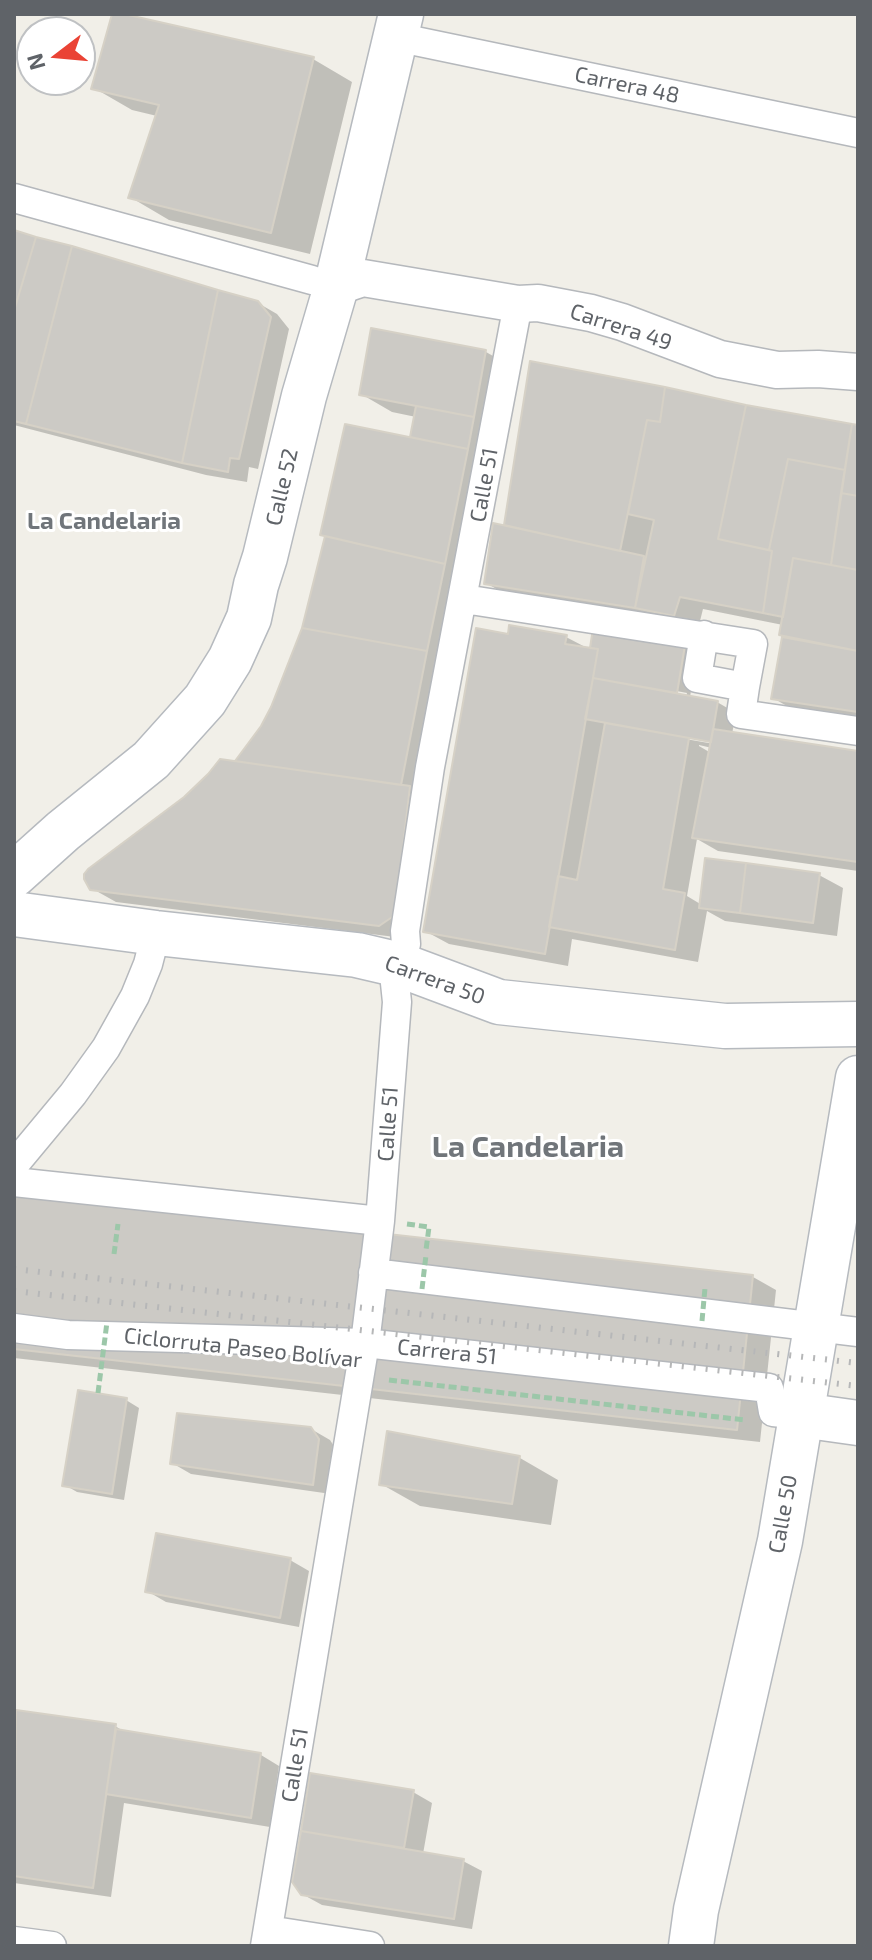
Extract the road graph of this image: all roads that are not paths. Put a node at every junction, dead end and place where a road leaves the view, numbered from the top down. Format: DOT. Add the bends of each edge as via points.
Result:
graph roads {
  1 [pos="399,25"];
  2 [pos="858,133"];
  3 [pos="14,198"];
  4 [pos="324,284"];
  5 [pos="518,304"];
  6 [pos="858,372"];
  7 [pos="464,599"];
  8 [pos="704,635"];
  9 [pos="745,687"];
  10 [pos="858,731"];
  11 [pos="14,875"];
  12 [pos="14,914"];
  13 [pos="156,933"];
  14 [pos="400,965"];
  15 [pos="858,1024"];
  16 [pos="858,1078"];
  17 [pos="14,1165"];
  18 [pos="14,1182"];
  19 [pos="380,1221"];
  20 [pos="373,1273"];
  21 [pos="14,1328"];
  22 [pos="838,1329"];
  23 [pos="365,1343"];
  24 [pos="858,1423"];
  25 [pos="798,1431"];
  26 [pos="266,1938"];
  27 [pos="14,1941"];
  28 [pos="52,1946"];
  29 [pos="370,1946"];
  30 [pos="691,1946"];
  1 -- 2 [label="street, Carrera 48"];
  1 -- 4 [label="main road, Calle 52" via="348,229"];
  3 -- 4 [label="street, Carrera 49"];
  4 -- 5 [label="street, Carrera 49" via="363,278"];
  4 -- 11 [label="main road, Calle 52" via="304,396 249,618 230,660 205,700 151,760"];
  5 -- 6 [label="street, Carrera 49" via="591,313 720,359 777,370"];
  5 -- 7 [label="street, Calle 51"];
  7 -- 8 [label="street"];
  7 -- 14 [label="street, Calle 51" via="430,767"];
  8 -- 9 [label="street" via="697,678"];
  8 -- 9 [label="street" via="753,644"];
  9 -- 10 [label="street" via="741,714"];
  12 -- 13 [label="main road, Carrera 50"];
  13 -- 14 [label="main road, Carrera 50" via="357,955"];
  13 -- 17 [label="street" via="135,996 106,1048"];
  14 -- 15 [label="main road, Carrera 50" via="511,1004 725,1026"];
  14 -- 19 [label="street, Calle 51"];
  16 -- 22 [label="main road, Calle 50"];
  18 -- 19 [label="street"];
  19 -- 20 [label="street, Calle 51"];
  20 -- 22 [label="street"];
  20 -- 23 [label="street, Calle 51"];
  21 -- 23 [label="street, Carrera 51" via="68,1335"];
  22 -- 25 [label="main road, Calle 50"];
  23 -- 25 [label="street, Carrera 51" via="769,1388 773,1412"];
  23 -- 26 [label="street, Calle 51"];
  24 -- 25 [label="main road, Carrera 51"];
  25 -- 30 [label="main road, Calle 50" via="780,1541"];
  26 -- 29 [label="street"];
  27 -- 28 [label="street"];
}
